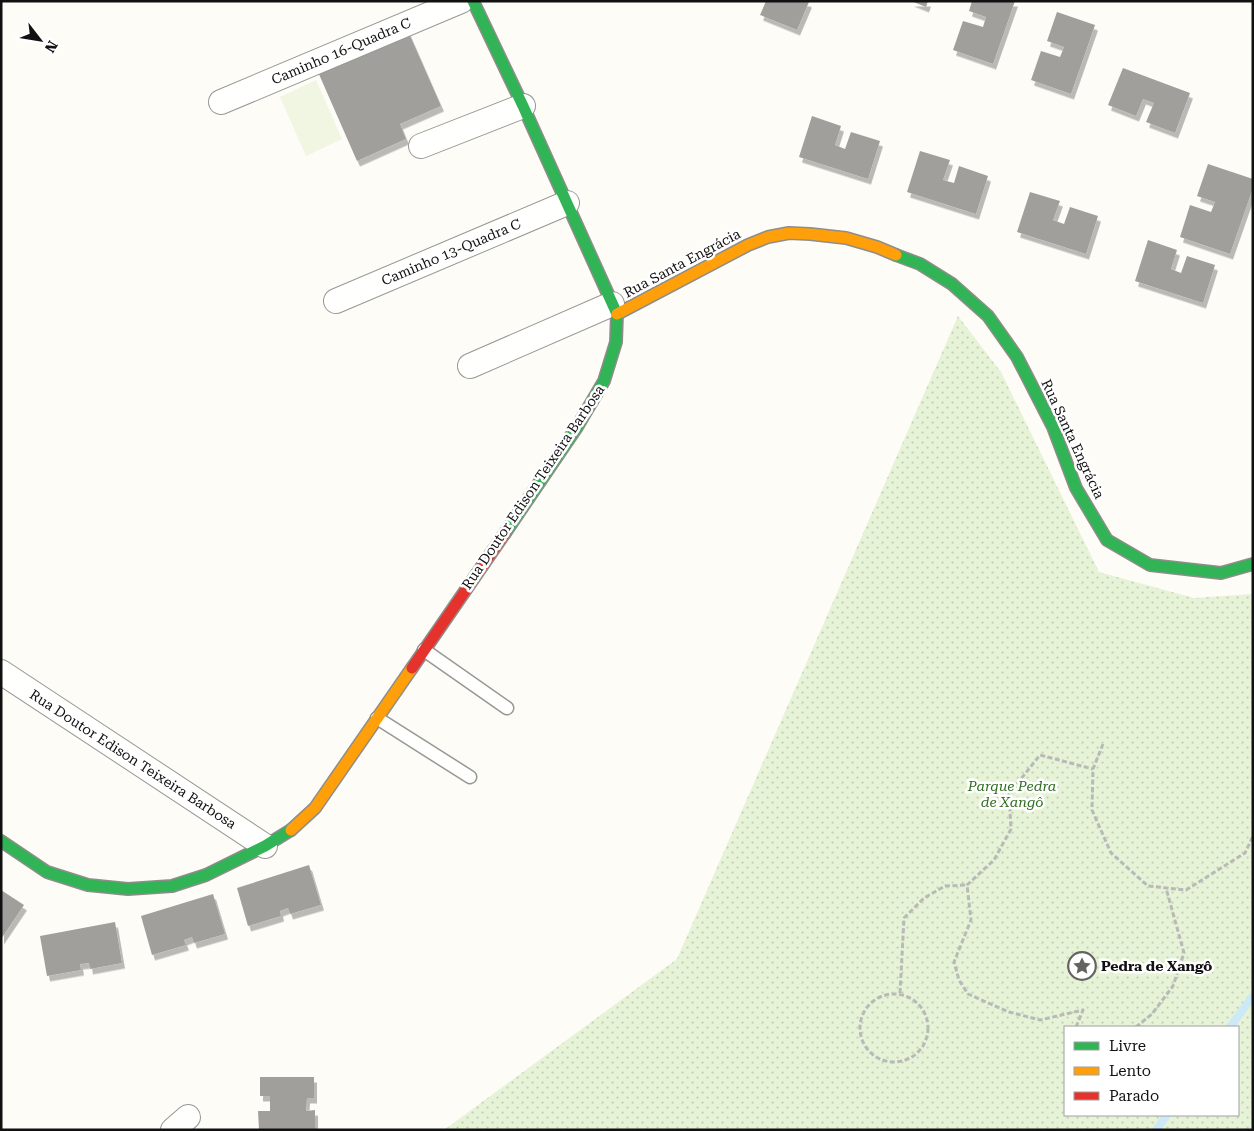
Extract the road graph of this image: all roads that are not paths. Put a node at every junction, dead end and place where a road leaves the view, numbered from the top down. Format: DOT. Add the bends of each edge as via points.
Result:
graph roads {
  1 [pos="461,1"];
  2 [pos="473,1"];
  3 [pos="221,102"];
  4 [pos="523,106"];
  5 [pos="421,146"];
  6 [pos="567,203"];
  7 [pos="336,301"];
  8 [pos="614,309"];
  9 [pos="470,366"];
  10 [pos="1253,564"];
  11 [pos="424,650"];
  12 [pos="1,672"];
  13 [pos="507,708"];
  14 [pos="377,718"];
  15 [pos="470,777"];
  16 [pos="1,841"];
  17 [pos="265,846"];
  1 -- 3 [label="street, Caminho 16-Quadra C"];
  2 -- 4 [label="street, Rua Doutor Edison Teixeira Barbosa"];
  4 -- 5 [label="street"];
  4 -- 6 [label="street, Rua Doutor Edison Teixeira Barbosa"];
  6 -- 7 [label="street, Caminho 13-Quadra C"];
  6 -- 8 [label="street, Rua Doutor Edison Teixeira Barbosa"];
  8 -- 9 [label="street"];
  8 -- 10 [label="street, Rua Santa Engrácia" via="748,245 782,234 846,238 920,264 952,284 988,316 1017,356 1053,428 1076,488 1107,540 1150,565 1221,573"];
  8 -- 11 [label="street, Rua Doutor Edison Teixeira Barbosa" via="616,342 604,381 577,427"];
  11 -- 13 [label="lane"];
  11 -- 14 [label="street, Rua Doutor Edison Teixeira Barbosa"];
  12 -- 17 [label="street, Rua Doutor Edison Teixeira Barbosa"];
  14 -- 15 [label="lane"];
  14 -- 17 [label="street, Rua Doutor Edison Teixeira Barbosa" via="315,808 291,830"];
  16 -- 17 [label="street, Rua Doutor Edison Teixeira Barbosa" via="47,872 88,885 128,889 172,886 206,876"];
}
